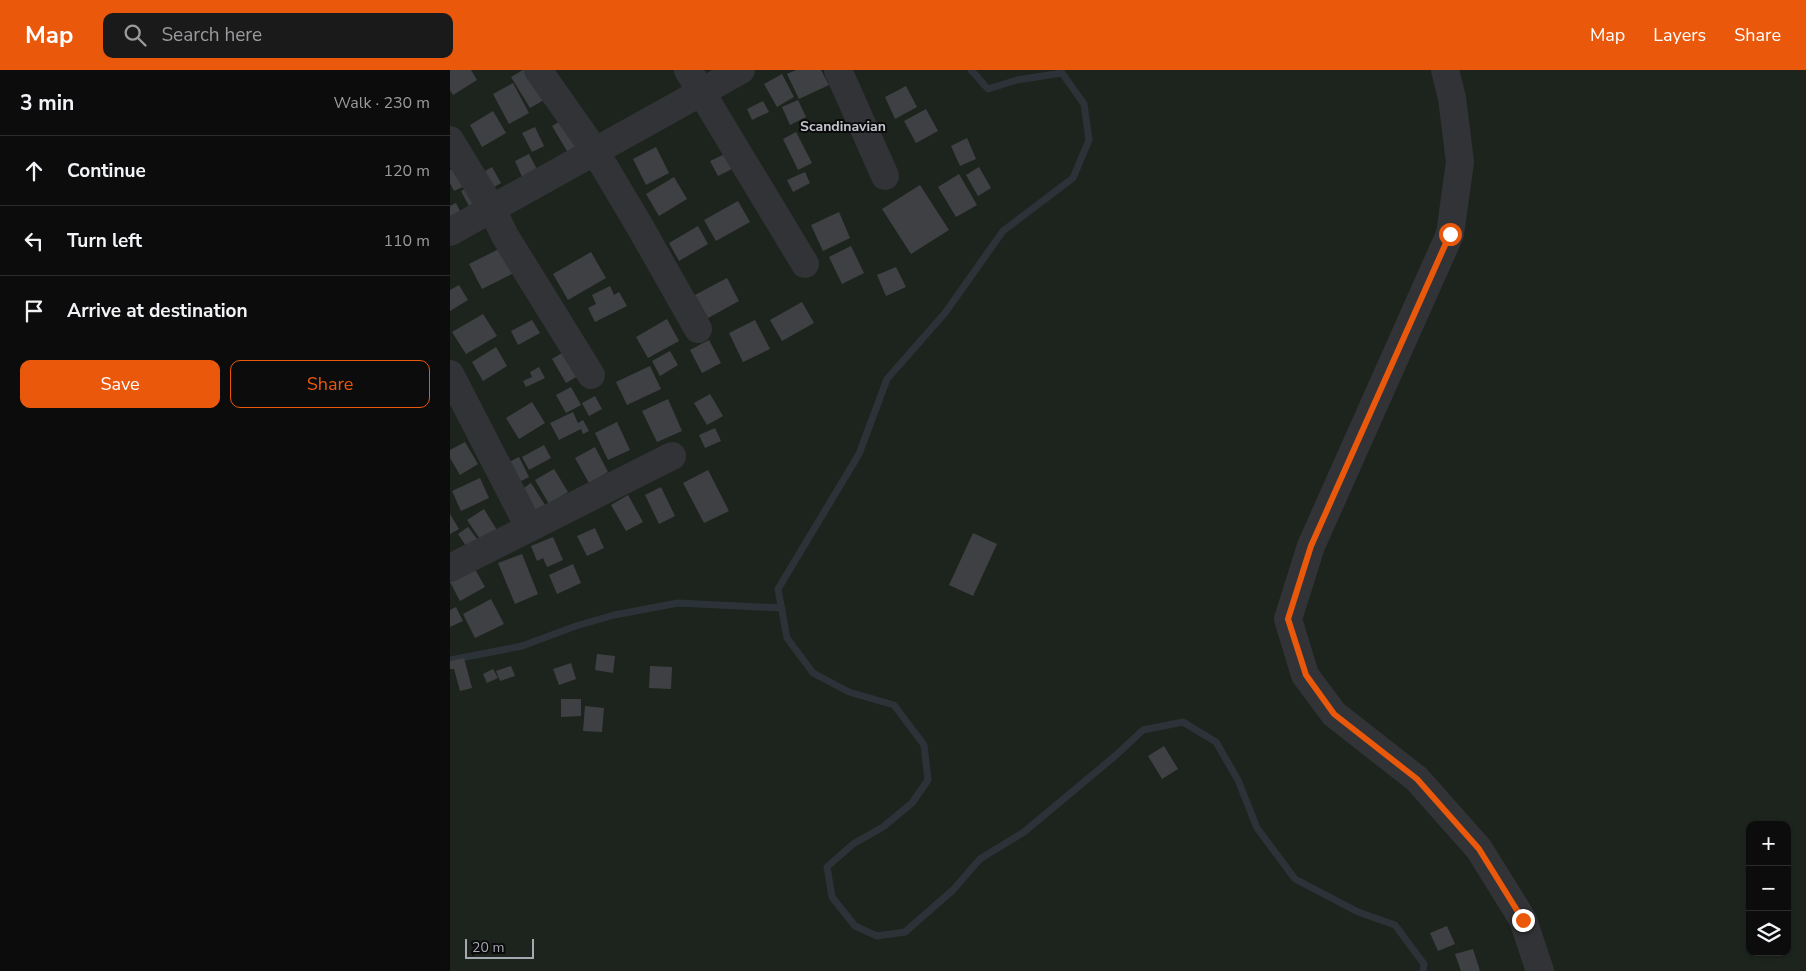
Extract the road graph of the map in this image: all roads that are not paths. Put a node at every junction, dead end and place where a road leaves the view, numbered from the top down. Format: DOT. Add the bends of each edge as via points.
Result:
graph roads {
  1 [pos="538,70"];
  2 [pos="741,70"];
  3 [pos="838,70"];
  4 [pos="1445,70"];
  5 [pos="695,81"];
  6 [pos="450,140"];
  7 [pos="596,151"];
  8 [pos="886,176"];
  9 [pos="492,209"];
  10 [pos="450,232"];
  11 [pos="805,264"];
  12 [pos="698,329"];
  13 [pos="450,374"];
  14 [pos="591,375"];
  15 [pos="672,456"];
  16 [pos="529,527"];
  17 [pos="450,568"];
  18 [pos="1540,971"];
  1 -- 7 [label="street"];
  2 -- 5 [label="street"];
  3 -- 8 [label="street"];
  4 -- 18 [label="street" via="1460,162 1450,234 1311,546 1288,619 1306,675 1334,714 1417,779 1479,849 1523,920"];
  5 -- 7 [label="street"];
  5 -- 11 [label="street"];
  6 -- 9 [label="street"];
  7 -- 9 [label="street"];
  7 -- 12 [label="street"];
  9 -- 10 [label="street"];
  9 -- 14 [label="street" via="505,236"];
  13 -- 16 [label="street"];
  15 -- 16 [label="street"];
  16 -- 17 [label="street"];
}
